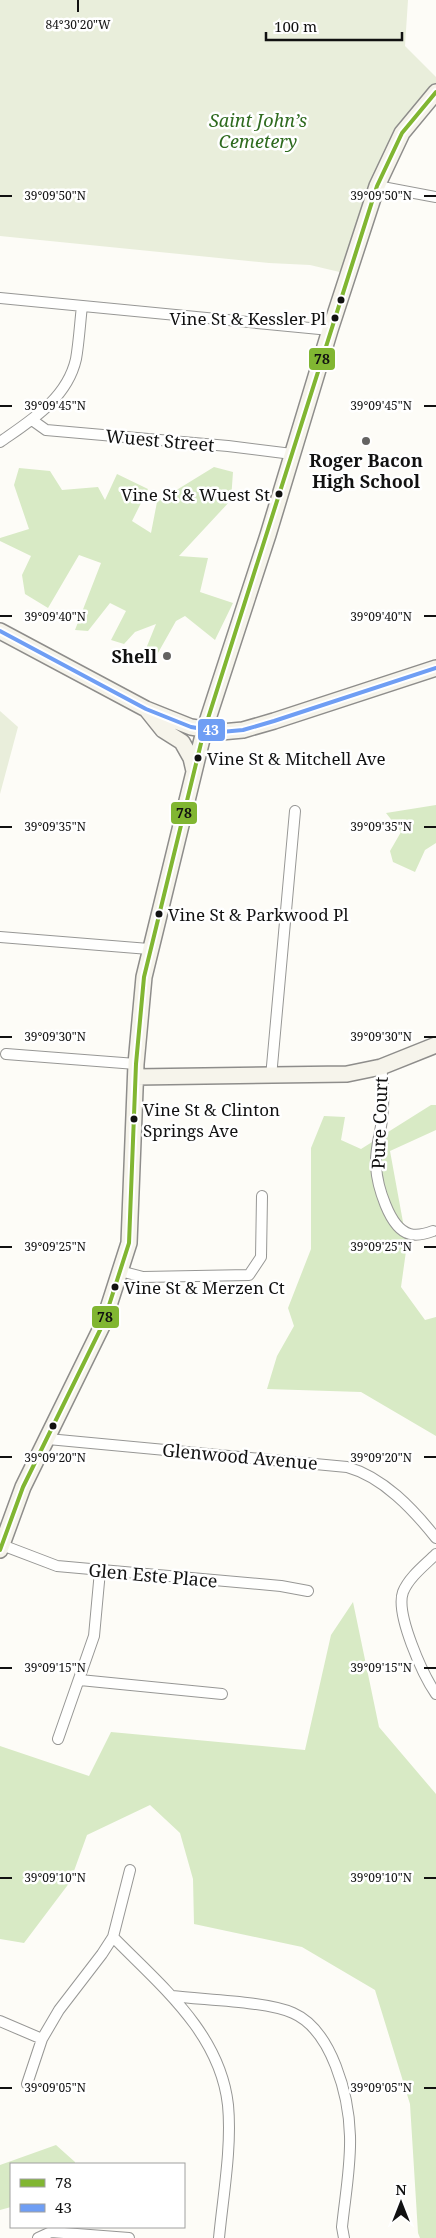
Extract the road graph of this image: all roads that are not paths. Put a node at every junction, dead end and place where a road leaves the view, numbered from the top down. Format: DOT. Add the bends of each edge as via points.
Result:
graph roads {
  1 [pos="436,92"];
  2 [pos="378,186"];
  3 [pos="436,197"];
  4 [pos="0,298"];
  5 [pos="82,306"];
  6 [pos="330,330"];
  7 [pos="32,420"];
  8 [pos="0,442"];
  9 [pos="292,454"];
  10 [pos="0,631"];
  11 [pos="436,668"];
  12 [pos="146,709"];
  13 [pos="204,731"];
  14 [pos="194,772"];
  15 [pos="295,811"];
  16 [pos="0,937"];
  17 [pos="149,949"];
  18 [pos="436,1045"];
  19 [pos="6,1054"];
  20 [pos="381,1067"];
  21 [pos="136,1071"];
  22 [pos="271,1077"];
  23 [pos="262,1196"];
  24 [pos="432,1231"];
  25 [pos="120,1271"];
  26 [pos="48,1439"];
  27 [pos="436,1538"];
  28 [pos="1,1547"];
  29 [pos="436,1554"];
  30 [pos="100,1571"];
  31 [pos="308,1591"];
  32 [pos="80,1680"];
  33 [pos="222,1694"];
  34 [pos="436,1694"];
  35 [pos="58,1739"];
  36 [pos="130,1870"];
  37 [pos="113,1937"];
  38 [pos="172,1996"];
  39 [pos="0,2021"];
  40 [pos="42,2039"];
  41 [pos="27,2084"];
  42 [pos="42,2235"];
  43 [pos="129,2238"];
  44 [pos="219,2238"];
  45 [pos="344,2238"];
  1 -- 2 [label="main road" via="402,133"];
  2 -- 3 [label="street"];
  2 -- 6 [label="main road"];
  4 -- 5 [label="street"];
  5 -- 6 [label="street"];
  5 -- 7 [label="street" via="72,372 54,400"];
  6 -- 9 [label="main road"];
  7 -- 8 [label="street"];
  7 -- 9 [label="street, Wuest Street" via="46,430"];
  9 -- 13 [label="main road"];
  10 -- 12 [label="main road"];
  11 -- 13 [label="main road" via="243,730"];
  12 -- 13 [label="main road"];
  12 -- 14 [label="main road" via="163,730 182,742"];
  13 -- 14 [label="main road"];
  14 -- 17 [label="main road"];
  15 -- 22 [label="street"];
  16 -- 17 [label="street"];
  17 -- 21 [label="main road"];
  18 -- 20 [label="main road"];
  19 -- 21 [label="street"];
  20 -- 22 [label="main road" via="326,1076"];
  20 -- 24 [label="street, Pure Court" via="383,1100 376,1164 380,1189 390,1214 400,1228 409,1234"];
  21 -- 22 [label="main road"];
  21 -- 25 [label="main road" via="131,1231"];
  23 -- 25 [label="street" via="261,1257 248,1275 143,1277"];
  25 -- 26 [label="main road" via="103,1324"];
  26 -- 27 [label="street, Glenwood Avenue" via="347,1467 391,1491"];
  26 -- 28 [label="main road" via="23,1487"];
  28 -- 30 [label="street, Glen Este Place" via="57,1566"];
  29 -- 34 [label="street" via="408,1583 401,1603 402,1617"];
  30 -- 31 [label="street, Glen Este Place"];
  30 -- 32 [label="street" via="94,1636"];
  32 -- 33 [label="street"];
  32 -- 35 [label="street"];
  36 -- 37 [label="street"];
  37 -- 38 [label="street"];
  37 -- 40 [label="street" via="58,2010"];
  38 -- 44 [label="street" via="208,2043 225,2085 228,2128"];
  38 -- 45 [label="street" via="281,2008 306,2020 315,2029 337,2071 348,2113 350,2152 342,2227"];
  39 -- 40 [label="street"];
  40 -- 41 [label="street"];
  42 -- 43 [label="street"];
}
